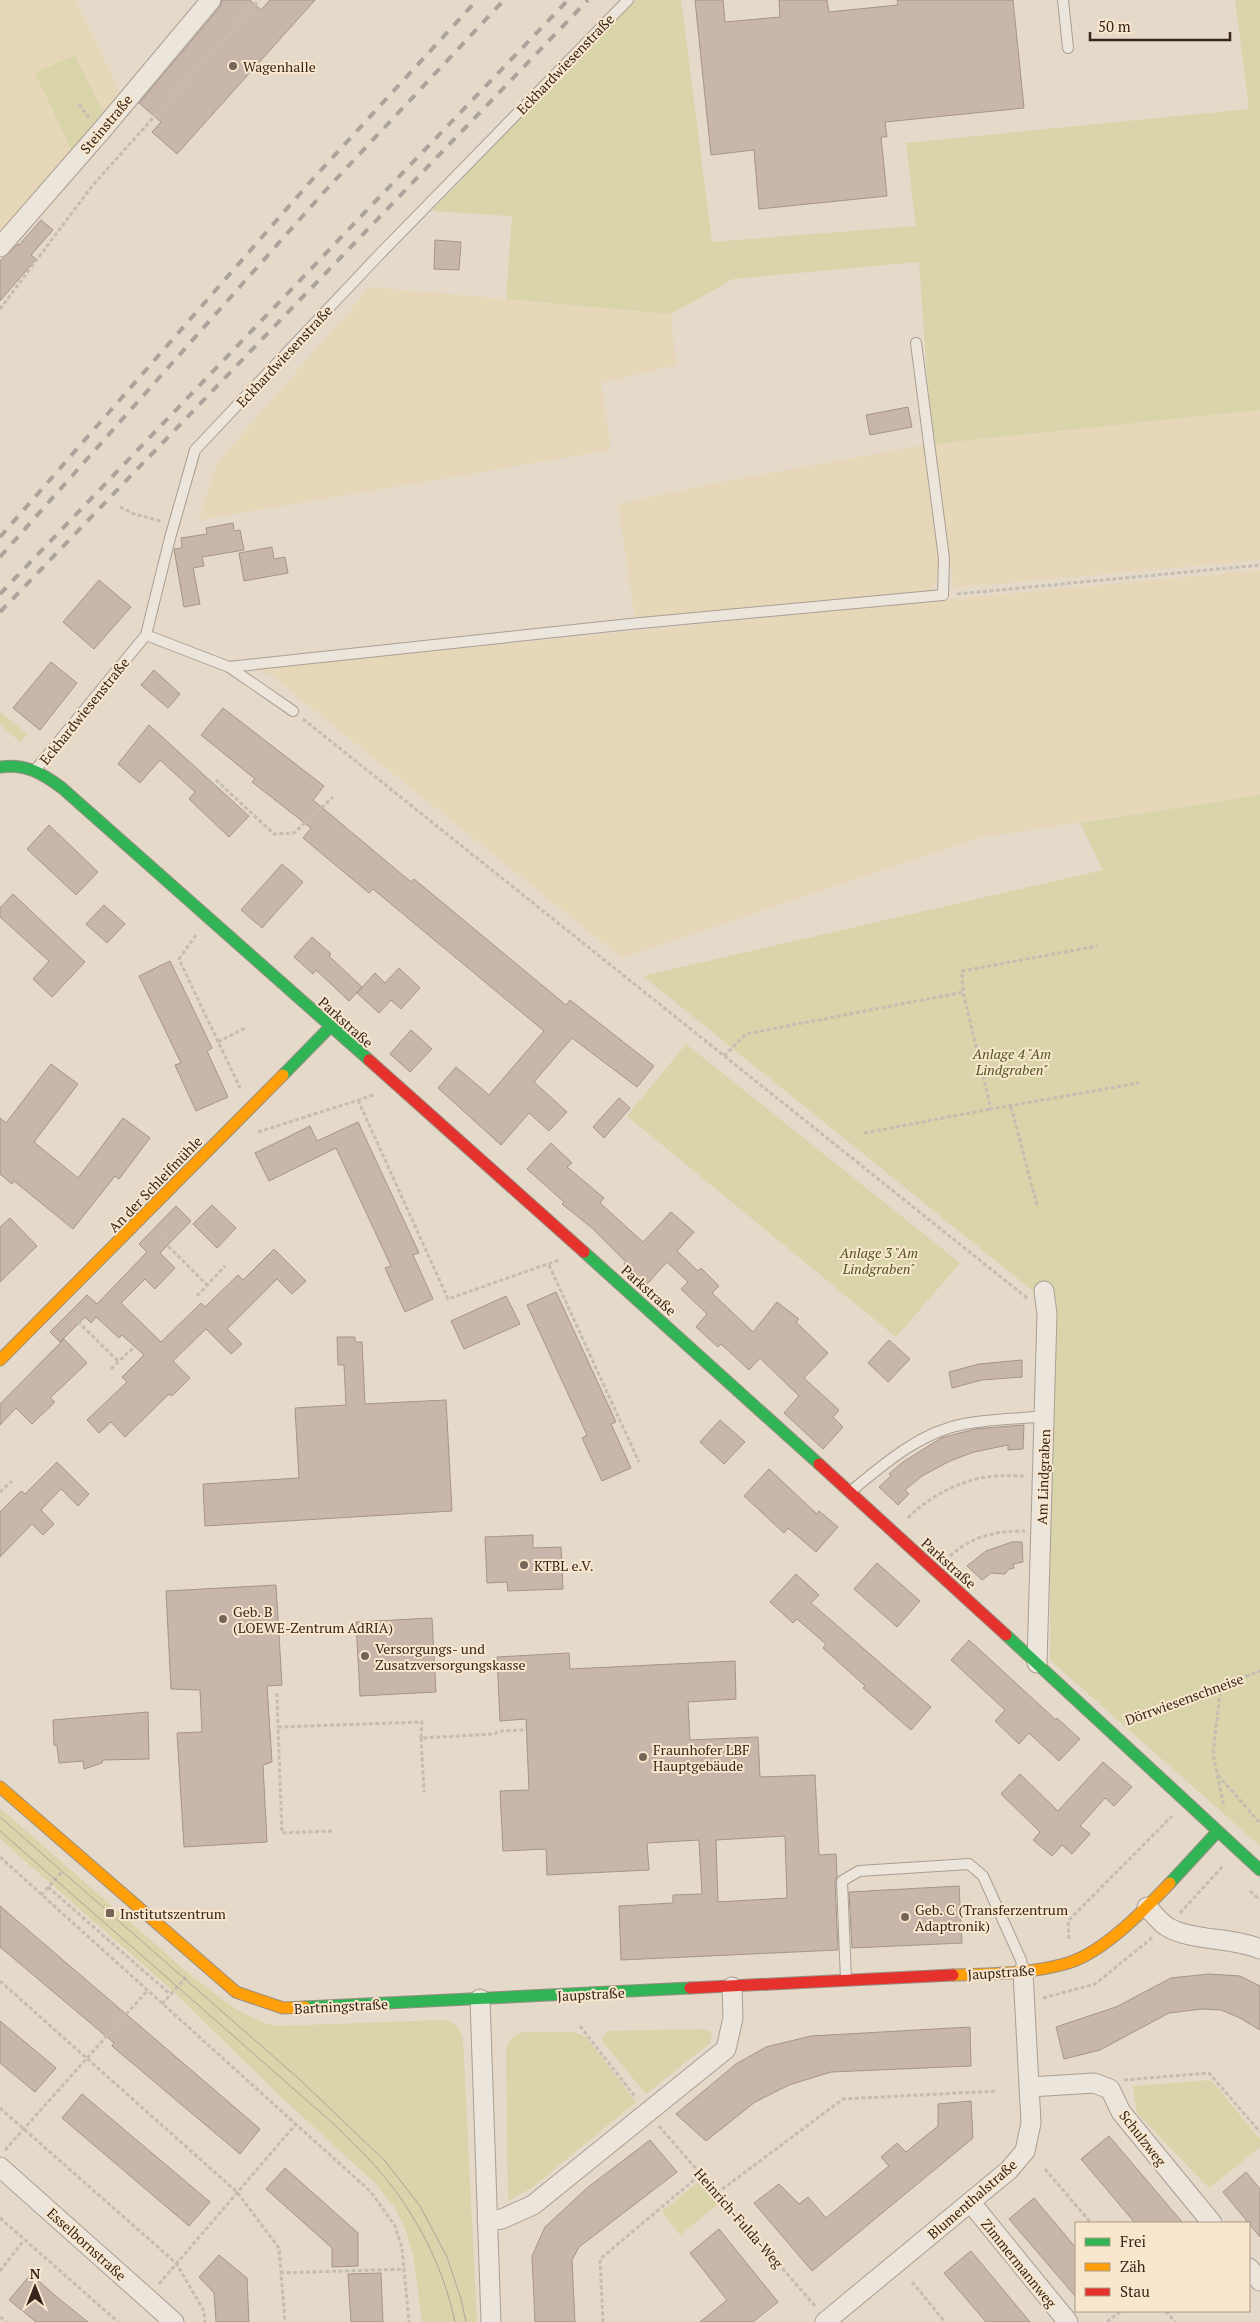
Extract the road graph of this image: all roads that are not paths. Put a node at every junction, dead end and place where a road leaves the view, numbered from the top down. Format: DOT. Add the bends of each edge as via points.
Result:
graph roads {
  1 [pos="211,0"];
  2 [pos="628,0"];
  3 [pos="1062,0"];
  4 [pos="1068,48"];
  5 [pos="0,247"];
  6 [pos="916,343"];
  7 [pos="146,635"];
  8 [pos="230,667"];
  9 [pos="293,711"];
  10 [pos="0,767"];
  11 [pos="36,769"];
  12 [pos="330,1027"];
  13 [pos="1044,1292"];
  14 [pos="0,1360"];
  15 [pos="1044,1416"];
  16 [pos="849,1492"];
  17 [pos="1037,1663"];
  18 [pos="0,1787"];
  19 [pos="1218,1831"];
  20 [pos="1260,1870"];
  21 [pos="1147,1907"];
  22 [pos="1260,1949"];
  23 [pos="1024,1972"];
  24 [pos="846,1981"];
  25 [pos="732,1987"];
  26 [pos="480,1999"];
  27 [pos="1030,2088"];
  28 [pos="0,2167"];
  29 [pos="971,2203"];
  30 [pos="487,2221"];
  31 [pos="1211,2222"];
  32 [pos="1250,2269"];
  33 [pos="1260,2281"];
  34 [pos="828,2321"];
  35 [pos="174,2322"];
  36 [pos="491,2322"];
  37 [pos="1068,2322"];
  1 -- 5 [label="street, Steinstraße"];
  2 -- 7 [label="lane, Eckhardwiesenstraße" via="195,450"];
  3 -- 4 [label="lane"];
  6 -- 8 [label="lane" via="944,558 943,595 630,624"];
  7 -- 8 [label="lane"];
  7 -- 11 [label="lane, Eckhardwiesenstraße"];
  8 -- 9 [label="lane"];
  10 -- 11 [label="street"];
  11 -- 12 [label="street, Parkstraße" via="70,795"];
  12 -- 14 [label="street, An der Schleifmühle"];
  12 -- 16 [label="street, Parkstraße"];
  13 -- 15 [label="street, Am Lindgraben" via="1047,1314"];
  15 -- 16 [label="lane" via="963,1424 917,1441"];
  15 -- 17 [label="street, Am Lindgraben"];
  16 -- 17 [label="street, Parkstraße"];
  17 -- 19 [label="street, Parkstraße"];
  18 -- 26 [label="street, Bartningstraße" via="236,1992 284,2008"];
  19 -- 20 [label="street, Parkstraße"];
  19 -- 21 [label="street, Jaupstraße"];
  21 -- 22 [label="street" via="1166,1926 1196,1936 1232,1940"];
  21 -- 23 [label="street, Jaupstraße" via="1085,1956 1053,1968"];
  23 -- 24 [label="street, Jaupstraße"];
  23 -- 24 [label="lane" via="983,1876 969,1864 859,1871 842,1882"];
  23 -- 27 [label="street, Blumenthalstraße"];
  24 -- 25 [label="street, Jaupstraße"];
  25 -- 26 [label="street, Jaupstraße"];
  25 -- 30 [label="street" via="733,2018 726,2049 534,2205 502,2219"];
  26 -- 30 [label="street"];
  27 -- 29 [label="street, Blumenthalstraße" via="1031,2123 1025,2151 1009,2170"];
  27 -- 31 [label="street, Schulzweg" via="1094,2084 1110,2089 1121,2112"];
  28 -- 35 [label="street, Esselbornstraße"];
  29 -- 34 [label="street, Blumenthalstraße"];
  29 -- 37 [label="street, Zimmermannweg"];
  30 -- 36 [label="street"];
  32 -- 33 [label="street"];
}
